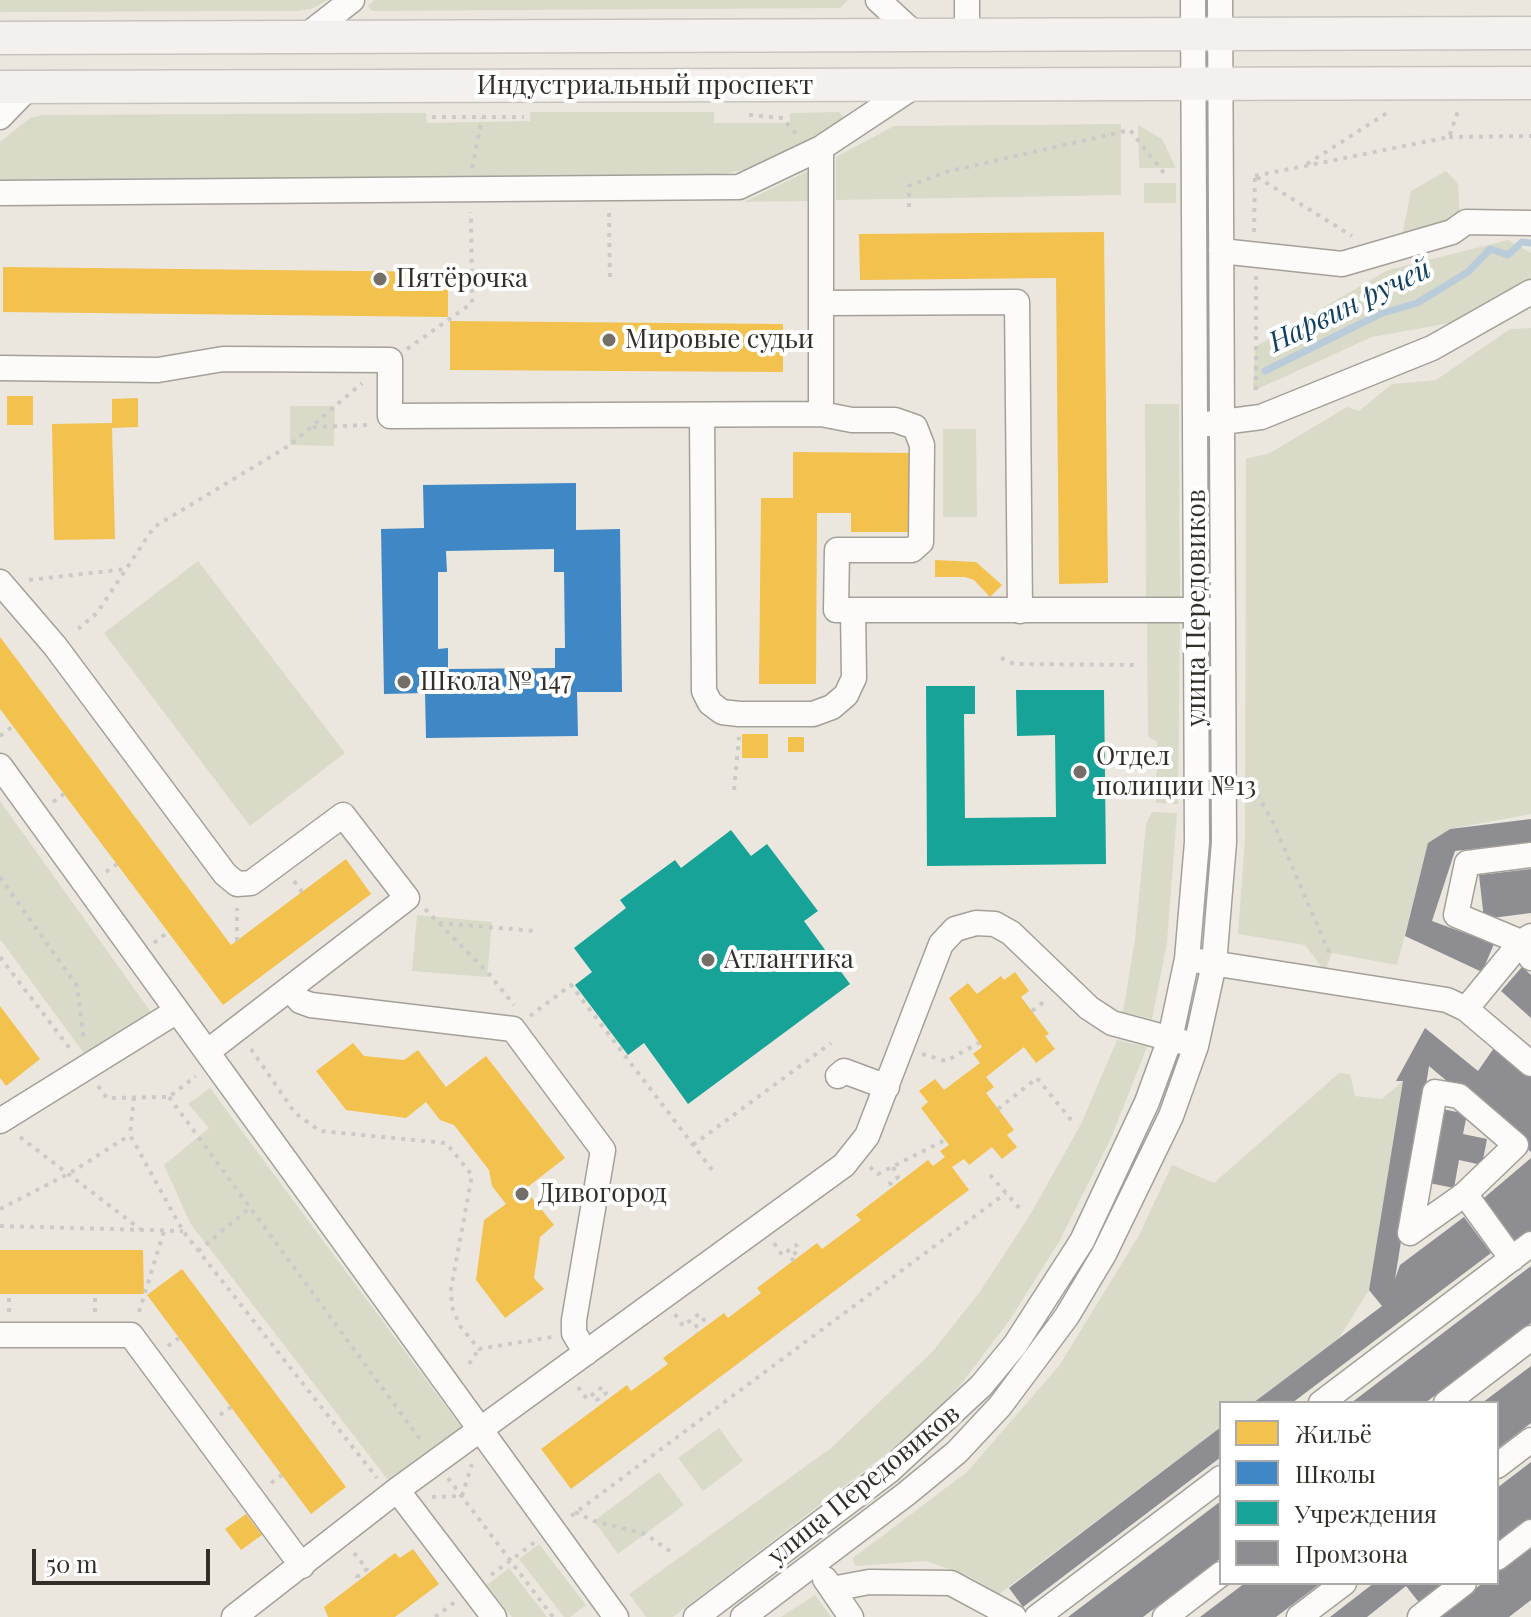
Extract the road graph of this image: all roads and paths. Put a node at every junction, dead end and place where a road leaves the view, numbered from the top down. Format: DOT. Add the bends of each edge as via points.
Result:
graph roads {
  1 [pos="352,0"];
  2 [pos="878,0"];
  3 [pos="967,0"];
  4 [pos="1193,0"];
  5 [pos="1220,0"];
  6 [pos="1531,33"];
  7 [pos="1206,34"];
  8 [pos="967,35"];
  9 [pos="917,36"];
  10 [pos="0,38"];
  11 [pos="302,39"];
  12 [pos="1531,83"];
  13 [pos="916,85"];
  14 [pos="1207,85"];
  15 [pos="15,86"];
  16 [pos="1458,97"];
  17 [pos="1390,111"];
  18 [pos="741,114"];
  19 [pos="0,117"];
  20 [pos="432,117"];
  21 [pos="482,117"];
  22 [pos="524,117"];
  23 [pos="1531,136"];
  24 [pos="1449,137"];
  25 [pos="821,148"];
  26 [pos="1301,168"];
  27 [pos="471,175"];
  28 [pos="1255,176"];
  29 [pos="1167,177"];
  30 [pos="0,193"];
  31 [pos="909,207"];
  32 [pos="609,210"];
  33 [pos="471,212"];
  34 [pos="1531,223"];
  35 [pos="1221,251"];
  36 [pos="1254,255"];
  37 [pos="1377,255"];
  38 [pos="610,282"];
  39 [pos="1531,292"];
  40 [pos="822,303"];
  41 [pos="390,360"];
  42 [pos="0,368"];
  43 [pos="821,414"];
  44 [pos="702,415"];
  45 [pos="1247,420"];
  46 [pos="1195,424"];
  47 [pos="1223,424"];
  48 [pos="374,425"];
  49 [pos="311,427"];
  50 [pos="126,569"];
  51 [pos="0,582"];
  52 [pos="853,610"];
  53 [pos="1197,610"];
  54 [pos="1224,610"];
  55 [pos="1020,611"];
  56 [pos="78,629"];
  57 [pos="1001,658"];
  58 [pos="1136,665"];
  59 [pos="739,714"];
  60 [pos="13,726"];
  61 [pos="0,736"];
  62 [pos="0,766"];
  63 [pos="1237,771"];
  64 [pos="734,790"];
  65 [pos="1531,855"];
  66 [pos="0,877"];
  67 [pos="237,884"];
  68 [pos="421,904"];
  69 [pos="439,923"];
  70 [pos="536,931"];
  71 [pos="237,941"];
  72 [pos="1528,945"];
  73 [pos="0,957"];
  74 [pos="1187,959"];
  75 [pos="1214,964"];
  76 [pos="1343,985"];
  77 [pos="291,990"];
  78 [pos="1042,1003"];
  79 [pos="1466,1009"];
  80 [pos="177,1011"];
  81 [pos="1032,1011"];
  82 [pos="519,1024"];
  83 [pos="238,1029"];
  84 [pos="1170,1039"];
  85 [pos="831,1043"];
  86 [pos="979,1043"];
  87 [pos="1196,1046"];
  88 [pos="901,1049"];
  89 [pos="211,1057"];
  90 [pos="1531,1064"];
  91 [pos="85,1068"];
  92 [pos="838,1076"];
  93 [pos="887,1087"];
  94 [pos="280,1091"];
  95 [pos="268,1094"];
  96 [pos="134,1097"];
  97 [pos="169,1097"];
  98 [pos="998,1109"];
  99 [pos="1072,1121"];
  100 [pos="6,1126"];
  101 [pos="130,1135"];
  102 [pos="945,1140"];
  103 [pos="693,1145"];
  104 [pos="856,1153"];
  105 [pos="893,1167"];
  106 [pos="713,1171"];
  107 [pos="70,1173"];
  108 [pos="990,1175"];
  109 [pos="893,1187"];
  110 [pos="1006,1193"];
  111 [pos="1465,1194"];
  112 [pos="251,1207"];
  113 [pos="0,1209"];
  114 [pos="1022,1211"];
  115 [pos="0,1226"];
  116 [pos="142,1230"];
  117 [pos="164,1231"];
  118 [pos="183,1231"];
  119 [pos="799,1250"];
  120 [pos="198,1251"];
  121 [pos="1522,1252"];
  122 [pos="794,1261"];
  123 [pos="704,1320"];
  124 [pos="697,1333"];
  125 [pos="0,1335"];
  126 [pos="131,1335"];
  127 [pos="1531,1338"];
  128 [pos="580,1343"];
  129 [pos="479,1349"];
  130 [pos="469,1364"];
  131 [pos="565,1369"];
  132 [pos="1324,1401"];
  133 [pos="1449,1401"];
  134 [pos="600,1405"];
  135 [pos="483,1429"];
  136 [pos="1531,1440"];
  137 [pos="436,1462"];
  138 [pos="1499,1464"];
  139 [pos="1219,1480"];
  140 [pos="397,1490"];
  141 [pos="575,1512"];
  142 [pos="553,1529"];
  143 [pos="1531,1532"];
  144 [pos="797,1542"];
  145 [pos="673,1553"];
  146 [pos="1499,1556"];
  147 [pos="510,1561"];
  148 [pos="814,1564"];
  149 [pos="302,1566"];
  150 [pos="367,1569"];
  151 [pos="1219,1576"];
  152 [pos="359,1580"];
  153 [pos="1341,1585"];
  154 [pos="1461,1585"];
  155 [pos="473,1589"];
  156 [pos="832,1589"];
  157 [pos="234,1617"];
  158 [pos="494,1617"];
  159 [pos="553,1617"];
  160 [pos="616,1617"];
  161 [pos="696,1617"];
  162 [pos="743,1617"];
  163 [pos="851,1617"];
  164 [pos="1014,1617"];
  165 [pos="1037,1617"];
  166 [pos="1165,1617"];
  167 [pos="1299,1617"];
  168 [pos="1420,1617"];
  1 -- 11 [label="street"];
  2 -- 9 [label="street"];
  3 -- 8 [label="street"];
  4 -- 7 [label="street"];
  5 -- 7 [label="street"];
  6 -- 7 [label="main road, Индустриальный проспект"];
  7 -- 8 [label="main road, Индустриальный проспект"];
  7 -- 14 [label="street"];
  8 -- 9 [label="main road, Индустриальный проспект"];
  9 -- 11 [label="main road, Индустриальный проспект"];
  10 -- 11 [label="main road, Индустриальный проспект"];
  12 -- 16 [label="main road, Индустриальный проспект"];
  13 -- 14 [label="main road, Индустриальный проспект"];
  13 -- 15 [label="main road, Индустриальный проспект"];
  13 -- 25 [label="street"];
  14 -- 16 [label="main road, Индустриальный проспект" via="1290,84"];
  14 -- 35 [label="street, улица Передовиков"];
  14 -- 46 [label="street, улица Передовиков"];
  15 -- 19 [label="street"];
  16 -- 24 [label="path"];
  17 -- 26 [label="path"];
  18 -- 25 [label="path" via="783,118 803,143"];
  20 -- 21 [label="path"];
  21 -- 22 [label="path"];
  21 -- 27 [label="path"];
  23 -- 24 [label="path"];
  24 -- 26 [label="path"];
  25 -- 30 [label="street" via="756,182 721,188"];
  25 -- 40 [label="street"];
  26 -- 28 [label="path"];
  28 -- 36 [label="path"];
  28 -- 37 [label="path" via="1333,221"];
  29 -- 31 [label="path" via="1130,130 946,172 909,186"];
  32 -- 38 [label="path"];
  33 -- 41 [label="path" via="472,303"];
  34 -- 37 [label="street" via="1466,222 1452,232"];
  35 -- 36 [label="street"];
  35 -- 47 [label="street, улица Передовиков"];
  36 -- 37 [label="street" via="1342,264"];
  36 -- 45 [label="path" via="1258,390"];
  39 -- 45 [label="street" via="1432,348"];
  40 -- 43 [label="street"];
  40 -- 55 [label="street" via="1017,302"];
  41 -- 42 [label="street" via="223,359 158,370"];
  41 -- 44 [label="street" via="390,416"];
  41 -- 49 [label="path"];
  43 -- 44 [label="street"];
  43 -- 52 [label="street" via="895,420 915,427 922,445 921,542 912,550 837,550 836,610"];
  44 -- 59 [label="street" via="704,691 722,712"];
  45 -- 47 [label="street"];
  46 -- 47 [label="street"];
  46 -- 53 [label="street, улица Передовиков"];
  47 -- 54 [label="street, улица Передовиков"];
  48 -- 49 [label="path"];
  49 -- 50 [label="path" via="154,527"];
  50 -- 51 [label="path"];
  50 -- 56 [label="path" via="97,613"];
  51 -- 67 [label="street"];
  52 -- 55 [label="street"];
  52 -- 59 [label="street" via="854,678 839,701 813,714"];
  53 -- 54 [label="street"];
  53 -- 55 [label="street"];
  53 -- 74 [label="street, улица Передовиков" via="1197,842"];
  54 -- 75 [label="street, улица Передовиков" via="1224,842"];
  57 -- 58 [label="path" via="1014,664"];
  59 -- 64 [label="path"];
  60 -- 61 [label="path"];
  62 -- 80 [label="street"];
  63 -- 76 [label="path" via="1250,779 1274,824"];
  65 -- 72 [label="street" via="1467,863 1456,915"];
  66 -- 91 [label="path" via="77,986 84,1015"];
  67 -- 71 [label="path"];
  67 -- 77 [label="street" via="251,883 343,815 407,898"];
  68 -- 69 [label="path"];
  69 -- 70 [label="path"];
  69 -- 82 [label="path" via="489,974"];
  72 -- 79 [label="street"];
  73 -- 91 [label="path"];
  74 -- 75 [label="street"];
  74 -- 84 [label="street, улица Передовиков"];
  75 -- 76 [label="street"];
  75 -- 87 [label="street, улица Передовиков"];
  76 -- 79 [label="street" via="1447,1000"];
  77 -- 82 [label="street" via="311,1005"];
  77 -- 83 [label="street"];
  78 -- 81 [label="path"];
  79 -- 90 [label="street"];
  80 -- 89 [label="street"];
  80 -- 91 [label="street"];
  82 -- 103 [label="path" via="571,985"];
  82 -- 128 [label="street" via="603,1150"];
  83 -- 89 [label="street"];
  83 -- 94 [label="path"];
  84 -- 87 [label="street"];
  84 -- 88 [label="street" via="1112,1023 1089,1008 1011,933 995,924 976,923 955,929 941,944"];
  84 -- 144 [label="street, улица Передовиков" via="1147,1102 1082,1241 1015,1345 938,1428"];
  85 -- 103 [label="path"];
  86 -- 88 [label="path" via="946,1061"];
  87 -- 148 [label="street, улица Передовиков" via="1137,1192 1036,1361 957,1452"];
  88 -- 93 [label="street"];
  89 -- 97 [label="path"];
  89 -- 135 [label="street"];
  91 -- 96 [label="path" via="107,1098"];
  91 -- 100 [label="street"];
  92 -- 93 [label="street" via="844,1071"];
  93 -- 104 [label="street"];
  94 -- 95 [label="path"];
  94 -- 129 [label="path" via="306,1124 320,1131 446,1143 472,1175 451,1289 460,1326"];
  96 -- 97 [label="path"];
  96 -- 101 [label="path"];
  97 -- 112 [label="path"];
  98 -- 99 [label="path" via="1037,1078"];
  100 -- 107 [label="path"];
  101 -- 107 [label="path"];
  101 -- 118 [label="path"];
  102 -- 105 [label="path"];
  103 -- 106 [label="path"];
  104 -- 105 [label="path" via="878,1174"];
  104 -- 128 [label="street"];
  105 -- 109 [label="path" via="898,1177 890,1183"];
  107 -- 113 [label="path"];
  107 -- 116 [label="path"];
  108 -- 110 [label="path"];
  110 -- 114 [label="path"];
  110 -- 141 [label="path"];
  111 -- 111 [label="street" via="1516,1145 1459,1096 1435,1092 1410,1233"];
  111 -- 121 [label="street"];
  112 -- 120 [label="path"];
  112 -- 137 [label="path"];
  115 -- 116 [label="path"];
  116 -- 117 [label="path"];
  117 -- 118 [label="path"];
  117 -- 126 [label="path"];
  118 -- 120 [label="path"];
  119 -- 122 [label="path" via="790,1257"];
  120 -- 140 [label="path" via="385,1487"];
  121 -- 132 [label="street"];
  123 -- 124 [label="path" via="694,1328"];
  125 -- 126 [label="street"];
  126 -- 149 [label="street"];
  127 -- 133 [label="street"];
  128 -- 129 [label="path"];
  128 -- 131 [label="street"];
  129 -- 130 [label="path"];
  131 -- 134 [label="path" via="587,1399 602,1387 606,1393 597,1400"];
  131 -- 135 [label="street"];
  135 -- 137 [label="street"];
  135 -- 142 [label="street"];
  136 -- 138 [label="street"];
  137 -- 140 [label="street"];
  137 -- 147 [label="path"];
  139 -- 165 [label="street"];
  140 -- 149 [label="street"];
  140 -- 155 [label="street"];
  141 -- 142 [label="path"];
  141 -- 145 [label="path" via="645,1534"];
  142 -- 147 [label="path"];
  142 -- 160 [label="street"];
  143 -- 146 [label="street"];
  144 -- 148 [label="street"];
  144 -- 161 [label="street, улица Передовиков"];
  147 -- 155 [label="path"];
  147 -- 159 [label="path"];
  148 -- 156 [label="street"];
  148 -- 162 [label="street, улица Передовиков"];
  149 -- 157 [label="street"];
  150 -- 152 [label="path"];
  151 -- 166 [label="street"];
  153 -- 167 [label="street"];
  154 -- 168 [label="street"];
  155 -- 158 [label="street"];
  156 -- 163 [label="street"];
  156 -- 164 [label="street" via="869,1582 951,1583"];
}
